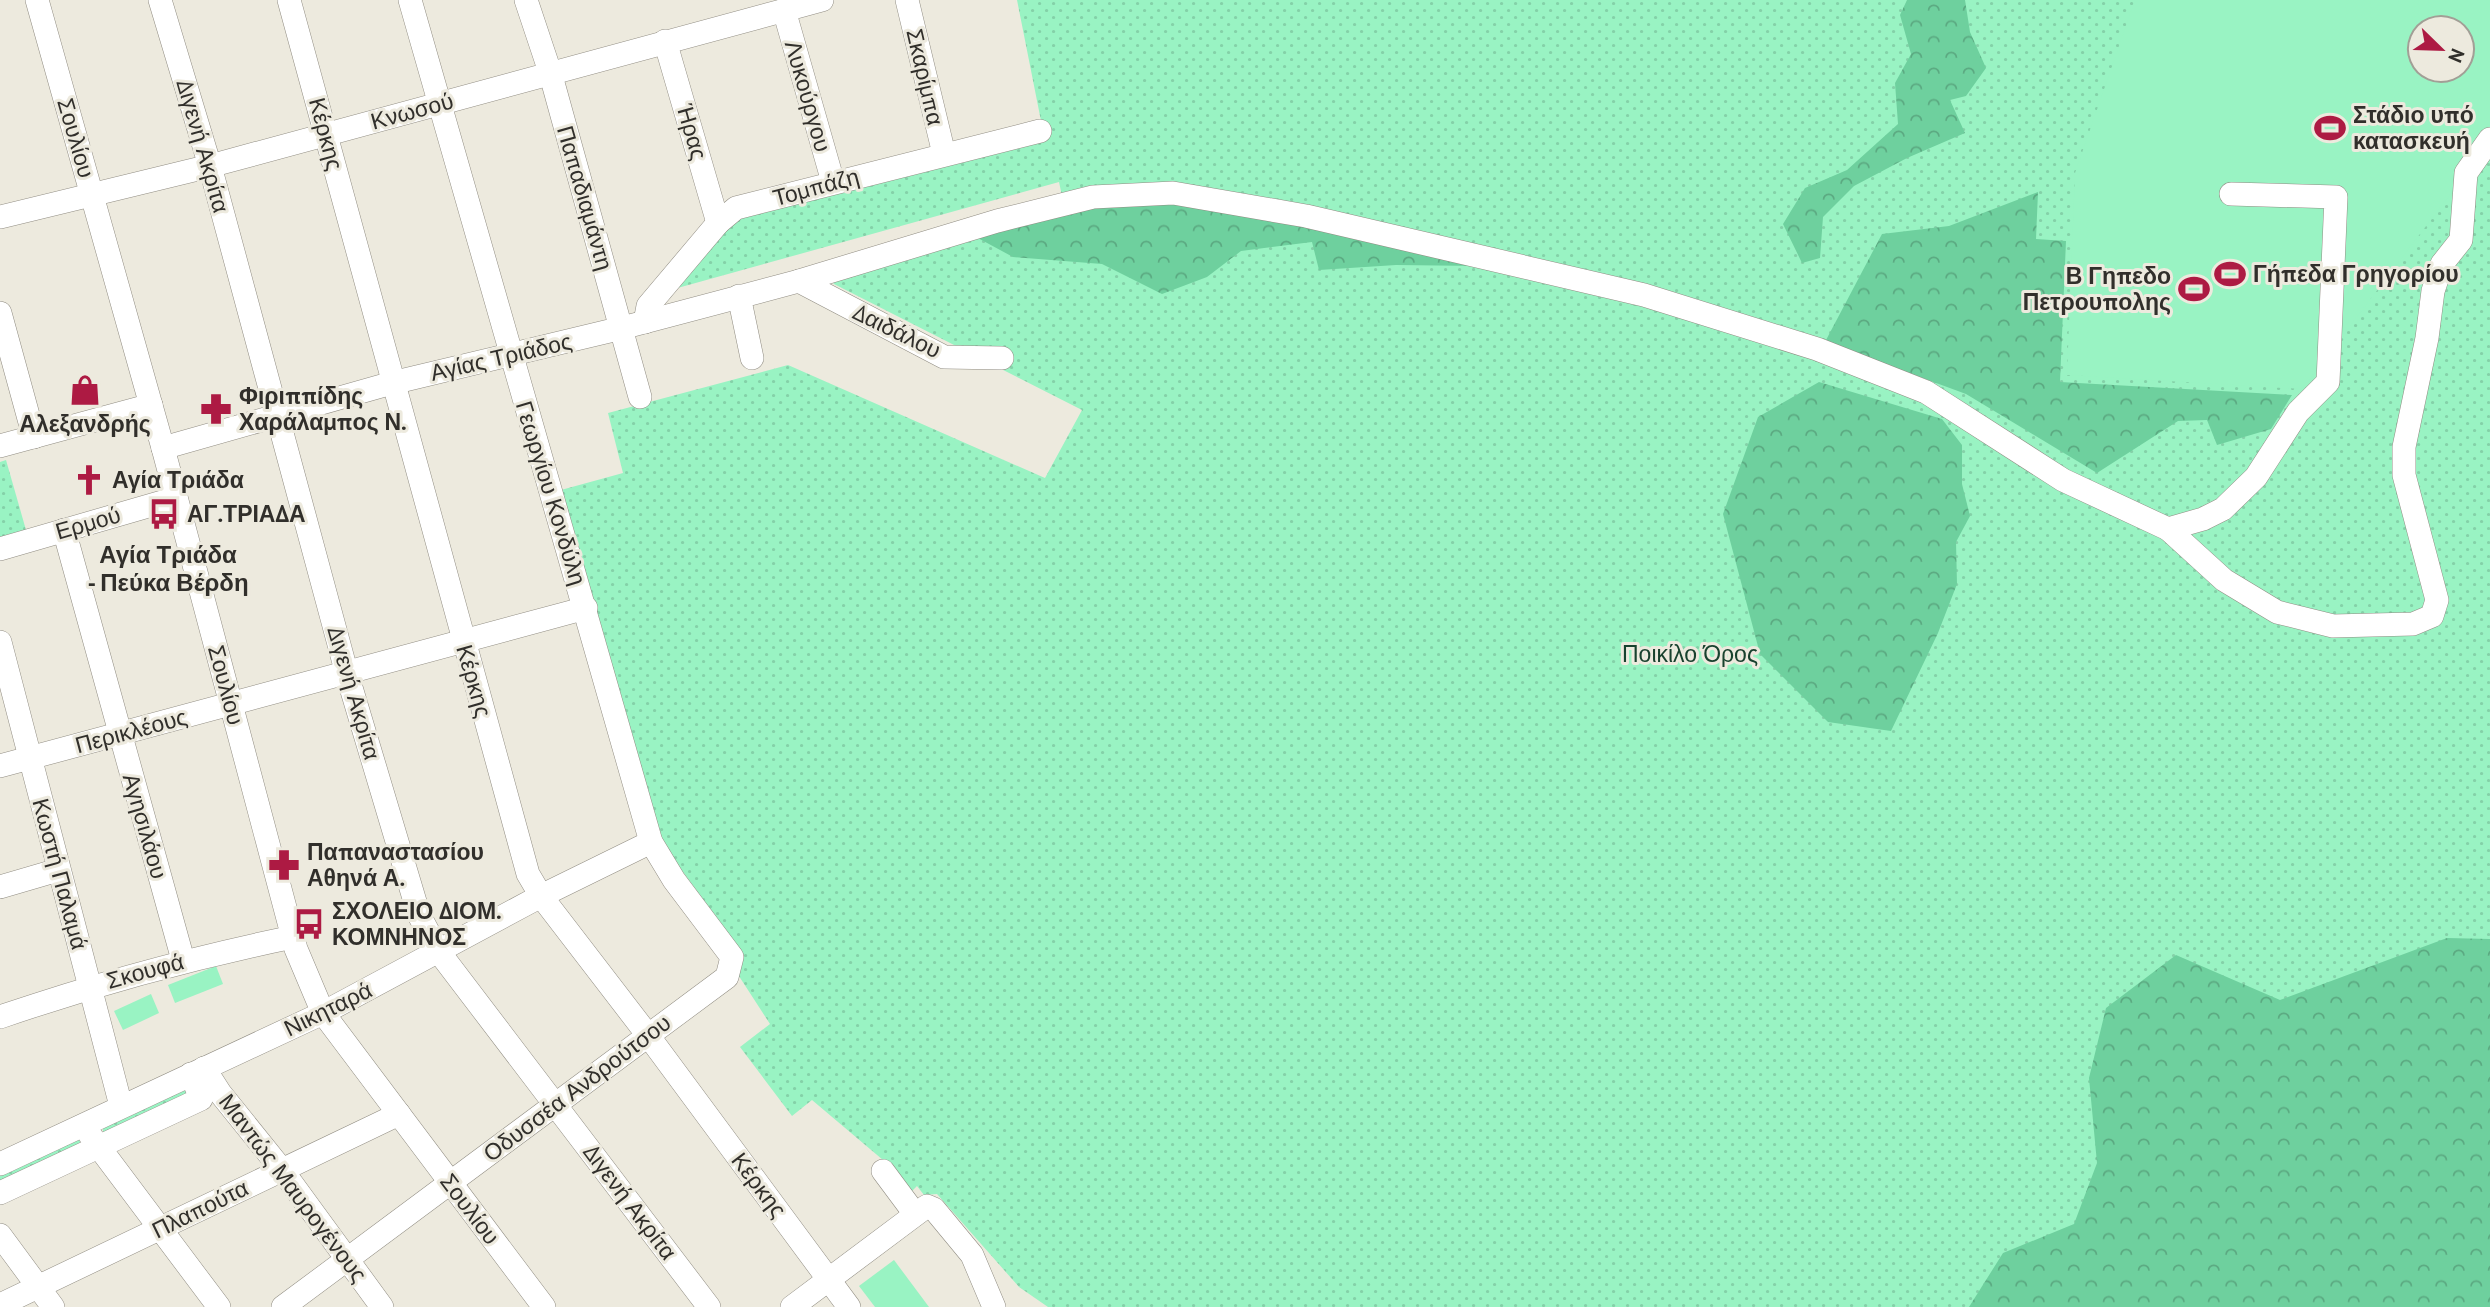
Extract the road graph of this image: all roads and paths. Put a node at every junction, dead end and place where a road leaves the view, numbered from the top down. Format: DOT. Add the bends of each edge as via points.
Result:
graph roads {
  1 [pos="37,0"];
  2 [pos="160,0"];
  3 [pos="289,0"];
  4 [pos="410,0"];
  5 [pos="526,0"];
  6 [pos="822,0"];
  7 [pos="907,0"];
  8 [pos="784,10"];
  9 [pos="665,41"];
  10 [pos="550,72"];
  11 [pos="440,103"];
  12 [pos="1040,131"];
  13 [pos="327,134"];
  14 [pos="2490,139"];
  15 [pos="944,154"];
  16 [pos="210,166"];
  17 [pos="833,182"];
  18 [pos="2231,194"];
  19 [pos="92,196"];
  20 [pos="0,217"];
  21 [pos="718,223"];
  22 [pos="799,281"];
  23 [pos="739,296"];
  24 [pos="0,313"];
  25 [pos="645,322"];
  26 [pos="622,328"];
  27 [pos="510,355"];
  28 [pos="752,358"];
  29 [pos="1002,358"];
  30 [pos="392,383"];
  31 [pos="640,397"];
  32 [pos="151,405"];
  33 [pos="278,418"];
  34 [pos="34,437"];
  35 [pos="0,446"];
  36 [pos="163,449"];
  37 [pos="176,498"];
  38 [pos="2168,529"];
  39 [pos="64,530"];
  40 [pos="0,549"];
  41 [pos="586,608"];
  42 [pos="463,641"];
  43 [pos="0,642"];
  44 [pos="347,674"];
  45 [pos="231,704"];
  46 [pos="119,735"];
  47 [pos="29,758"];
  48 [pos="0,766"];
  49 [pos="651,842"];
  50 [pos="58,870"];
  51 [pos="0,887"];
  52 [pos="541,896"];
  53 [pos="293,937"];
  54 [pos="439,953"];
  55 [pos="183,960"];
  56 [pos="732,966"];
  57 [pos="90,986"];
  58 [pos="323,1013"];
  59 [pos="0,1017"];
  60 [pos="647,1034"];
  61 [pos="198,1071"];
  62 [pos="152,1091"];
  63 [pos="125,1104"];
  64 [pos="556,1104"];
  65 [pos="399,1114"];
  66 [pos="162,1117"];
  67 [pos="82,1124"];
  68 [pos="141,1127"];
  69 [pos="55,1137"];
  70 [pos="99,1146"];
  71 [pos="67,1161"];
  72 [pos="4,1162"];
  73 [pos="282,1170"];
  74 [pos="883,1171"];
  75 [pos="450,1182"];
  76 [pos="9,1189"];
  77 [pos="920,1210"];
  78 [pos="160,1228"];
  79 [pos="0,1234"];
  80 [pos="347,1259"];
  81 [pos="830,1280"];
  82 [pos="38,1287"];
  83 [pos="0,1305"];
  84 [pos="53,1307"];
  85 [pos="219,1307"];
  86 [pos="283,1307"];
  87 [pos="382,1307"];
  88 [pos="544,1307"];
  89 [pos="709,1307"];
  90 [pos="792,1307"];
  91 [pos="849,1307"];
  92 [pos="994,1307"];
  1 -- 19 [label="street, Σουλίου"];
  2 -- 16 [label="street, Διγενή Ακρίτα"];
  3 -- 13 [label="street, Κέρκης"];
  4 -- 11 [label="street, Γεωργίου Κονδύλη"];
  5 -- 10 [label="street, Παπαδιαμάντη"];
  6 -- 8 [label="street, Κνωσού"];
  7 -- 15 [label="street, Σκαρίμπα"];
  8 -- 9 [label="street, Κνωσού"];
  8 -- 17 [label="street, Λυκούργου"];
  9 -- 10 [label="street, Κνωσού"];
  9 -- 21 [label="street, Ήρας"];
  10 -- 11 [label="street, Κνωσού"];
  10 -- 26 [label="street, Παπαδιαμάντη"];
  11 -- 13 [label="street, Κνωσού"];
  11 -- 27 [label="street, Γεωργίου Κονδύλη"];
  12 -- 15 [label="street, Τομπάζη"];
  13 -- 16 [label="street, Κνωσού"];
  13 -- 30 [label="street, Κέρκης"];
  14 -- 38 [label="street, Αγίας Τριάδος" via="2466,173 2461,240 2442,264 2433,290 2404,447 2403,475 2437,600 2432,616 2413,624 2333,626 2277,612 2224,580"];
  15 -- 17 [label="street, Τομπάζη"];
  16 -- 19 [label="street, Κνωσού"];
  16 -- 33 [label="street, Διγενή Ακρίτα"];
  17 -- 21 [label="street, Τομπάζη" via="736,208"];
  18 -- 38 [label="street" via="2336,197 2328,382 2298,412 2256,477 2224,509"];
  19 -- 20 [label="street, Κνωσού"];
  19 -- 32 [label="street, Σουλίου"];
  21 -- 25 [label="street, Τομπάζη" via="648,306"];
  22 -- 23 [label="street, Αγίας Τριάδος"];
  22 -- 29 [label="street, Δαιδάλου" via="944,357"];
  22 -- 38 [label="street, Αγίας Τριάδος" via="1093,197 1173,193 1297,215 1644,295 1817,349 1926,392 2063,480"];
  23 -- 25 [label="street, Αγίας Τριάδος"];
  23 -- 28 [label="street"];
  24 -- 34 [label="street"];
  25 -- 26 [label="street, Αγίας Τριάδος"];
  26 -- 27 [label="street, Αγίας Τριάδος"];
  26 -- 31 [label="street, Παπαδιαμάντη"];
  27 -- 30 [label="street, Αγίας Τριάδος"];
  27 -- 41 [label="street, Γεωργίου Κονδύλη"];
  30 -- 33 [label="street, Αγίας Τριάδος"];
  30 -- 42 [label="street, Κέρκης"];
  32 -- 34 [label="street"];
  32 -- 36 [label="street, Σουλίου"];
  33 -- 36 [label="street, Αγίας Τριάδος"];
  33 -- 44 [label="street, Διγενή Ακρίτα"];
  34 -- 35 [label="street"];
  36 -- 37 [label="street, Σουλίου"];
  37 -- 39 [label="street, Ερμού"];
  37 -- 45 [label="street, Σουλίου"];
  39 -- 40 [label="street, Ερμού"];
  39 -- 46 [label="street, Αγησιλάου"];
  41 -- 42 [label="street, Περικλέους"];
  41 -- 49 [label="street, Γεωργίου Κονδύλη"];
  42 -- 44 [label="street, Περικλέους"];
  42 -- 52 [label="street, Κέρκης" via="528,874"];
  43 -- 47 [label="street, Κωστή Παλαμά"];
  44 -- 45 [label="street, Περικλέους"];
  44 -- 54 [label="street, Διγενή Ακρίτα" via="419,915"];
  45 -- 46 [label="street, Περικλέους"];
  45 -- 53 [label="street, Σουλίου"];
  46 -- 47 [label="street, Περικλέους"];
  46 -- 55 [label="street, Αγησιλάου"];
  47 -- 48 [label="street, Περικλέους"];
  47 -- 50 [label="street, Κωστή Παλαμά"];
  49 -- 52 [label="street, Νικηταρά"];
  49 -- 56 [label="street, Γεωργίου Κονδύλη" via="732,957"];
  50 -- 51 [label="street"];
  50 -- 57 [label="street, Κωστή Παλαμά"];
  52 -- 54 [label="street, Νικηταρά"];
  52 -- 60 [label="street, Κέρκης"];
  53 -- 55 [label="street, Σκουφά"];
  53 -- 58 [label="street, Σουλίου"];
  54 -- 58 [label="street, Νικηταρά"];
  54 -- 64 [label="street, Διγενή Ακρίτα"];
  55 -- 57 [label="street, Σκουφά"];
  56 -- 60 [label="street, Οδυσσέα Ανδρούτσου" via="727,977"];
  57 -- 59 [label="street, Σκουφά"];
  57 -- 63 [label="street, Κωστή Παλαμά"];
  58 -- 61 [label="street, Νικηταρά"];
  58 -- 65 [label="street, Σουλίου"];
  60 -- 64 [label="street, Οδυσσέα Ανδρούτσου"];
  60 -- 81 [label="street, Κέρκης"];
  61 -- 62 [label="street, Νικηταρά"];
  61 -- 66 [label="street" via="201,1099"];
  61 -- 73 [label="street, Μαντώς Μαυρογένους"];
  62 -- 63 [label="street, Νικηταρά"];
  62 -- 66 [label="street"];
  63 -- 67 [label="street, Νικηταρά"];
  63 -- 68 [label="street, Κωστή Παλαμά"];
  64 -- 75 [label="street, Οδυσσέα Ανδρούτσου"];
  64 -- 89 [label="street, Διγενή Ακρίτα"];
  65 -- 73 [label="street, Πλαπούτα"];
  65 -- 75 [label="street, Σουλίου"];
  66 -- 68 [label="street"];
  67 -- 69 [label="street, Νικηταρά"];
  67 -- 70 [label="street"];
  68 -- 70 [label="street"];
  69 -- 71 [label="street"];
  69 -- 72 [label="street, Νικηταρά"];
  70 -- 71 [label="street"];
  70 -- 78 [label="street"];
  71 -- 76 [label="street"];
  72 -- 76 [label="street"];
  73 -- 78 [label="street, Πλαπούτα"];
  73 -- 80 [label="street, Μαντώς Μαυρογένους"];
  74 -- 77 [label="street"];
  75 -- 80 [label="street, Οδυσσέα Ανδρούτσου"];
  75 -- 88 [label="street, Σουλίου"];
  77 -- 81 [label="street"];
  77 -- 92 [label="street" via="934,1209 972,1255"];
  78 -- 82 [label="street, Πλαπούτα"];
  78 -- 85 [label="street"];
  79 -- 82 [label="street"];
  80 -- 86 [label="street, Οδυσσέα Ανδρούτσου"];
  80 -- 87 [label="street, Μαντώς Μαυρογένους"];
  81 -- 90 [label="street"];
  81 -- 91 [label="street, Κέρκης"];
  82 -- 83 [label="street, Πλαπούτα"];
  82 -- 84 [label="street"];
}
